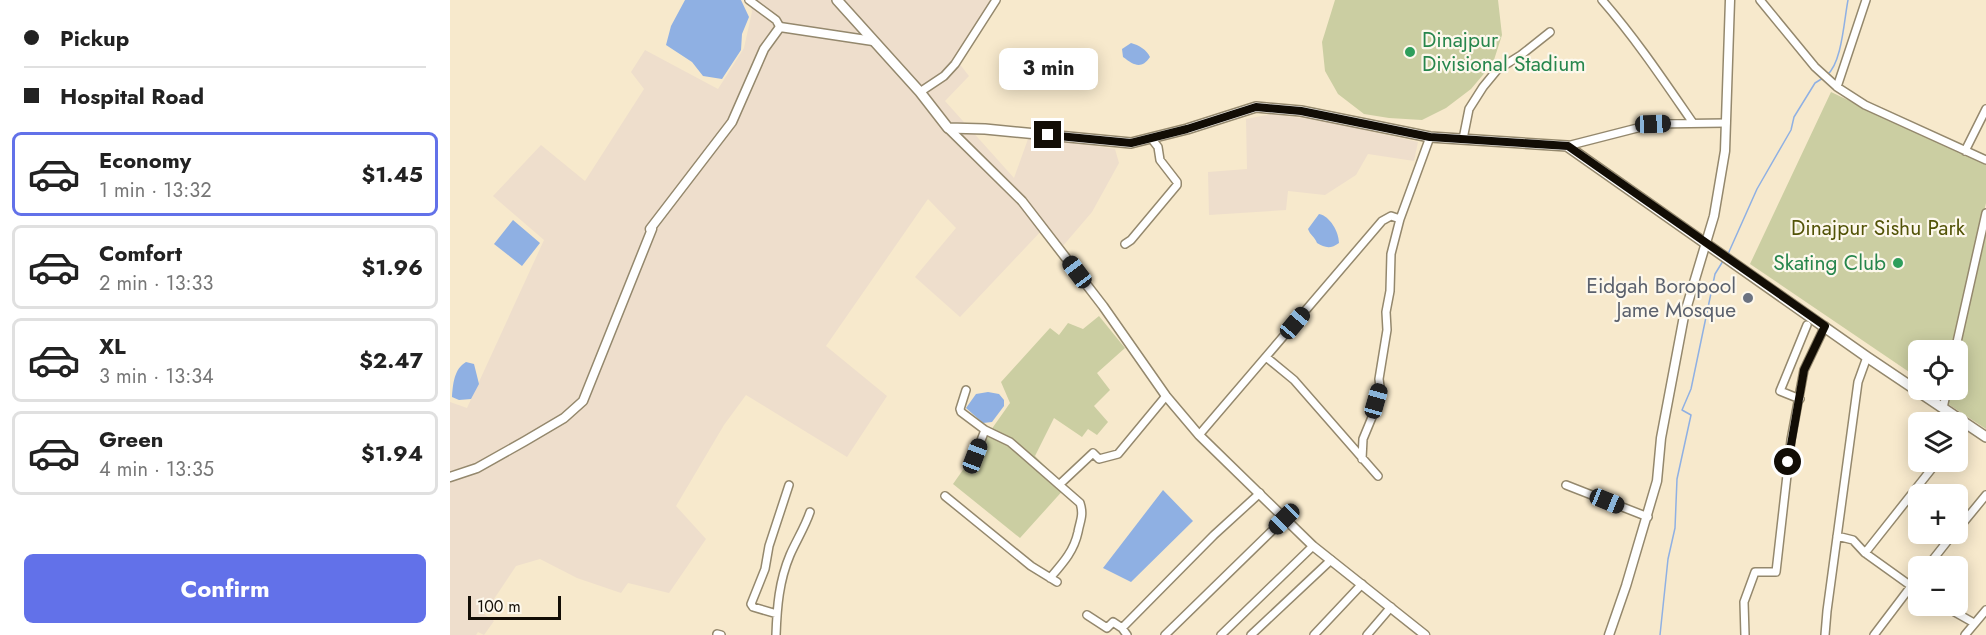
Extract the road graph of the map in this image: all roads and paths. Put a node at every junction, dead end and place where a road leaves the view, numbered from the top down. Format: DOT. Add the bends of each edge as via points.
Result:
graph roads {
  1 [pos="749,0"];
  2 [pos="837,0"];
  3 [pos="996,0"];
  4 [pos="1602,0"];
  5 [pos="1730,0"];
  6 [pos="1760,0"];
  7 [pos="1866,0"];
  8 [pos="780,27"];
  9 [pos="1550,32"];
  10 [pos="873,41"];
  11 [pos="1835,85"];
  12 [pos="920,92"];
  13 [pos="1986,109"];
  14 [pos="1693,123"];
  15 [pos="1726,123"];
  16 [pos="948,128"];
  17 [pos="1430,137"];
  18 [pos="1151,138"];
  19 [pos="1463,139"];
  20 [pos="1568,146"];
  21 [pos="1965,151"];
  22 [pos="1986,160"];
  23 [pos="1986,213"];
  24 [pos="1400,219"];
  25 [pos="1706,242"];
  26 [pos="1125,244"];
  27 [pos="1808,325"];
  28 [pos="1825,326"];
  29 [pos="1957,340"];
  30 [pos="1266,357"];
  31 [pos="1867,357"];
  32 [pos="966,390"];
  33 [pos="1166,396"];
  34 [pos="1800,399"];
  35 [pos="1945,400"];
  36 [pos="1943,408"];
  37 [pos="1949,412"];
  38 [pos="1968,424"];
  39 [pos="985,430"];
  40 [pos="1199,435"];
  41 [pos="1986,437"];
  42 [pos="1362,459"];
  43 [pos="969,464"];
  44 [pos="1929,472"];
  45 [pos="1378,476"];
  46 [pos="450,477"];
  47 [pos="1060,484"];
  48 [pos="1566,484"];
  49 [pos="789,485"];
  50 [pos="1260,493"];
  51 [pos="1986,495"];
  52 [pos="945,496"];
  53 [pos="810,512"];
  54 [pos="1968,517"];
  55 [pos="1647,518"];
  56 [pos="1284,519"];
  57 [pos="1837,536"];
  58 [pos="1945,544"];
  59 [pos="1313,546"];
  60 [pos="1865,553"];
  61 [pos="1936,556"];
  62 [pos="1331,560"];
  63 [pos="1050,578"];
  64 [pos="1057,582"];
  65 [pos="1362,584"];
  66 [pos="1908,585"];
  67 [pos="1908,591"];
  68 [pos="1391,607"];
  69 [pos="1986,610"];
  70 [pos="777,614"];
  71 [pos="1087,615"];
  72 [pos="1962,616"];
  73 [pos="1974,623"];
  74 [pos="1122,627"];
  75 [pos="776,635"];
  76 [pos="1127,635"];
  77 [pos="1166,635"];
  78 [pos="1221,635"];
  79 [pos="1251,635"];
  80 [pos="1314,635"];
  81 [pos="1367,635"];
  82 [pos="1425,635"];
  83 [pos="1609,635"];
  84 [pos="1745,635"];
  85 [pos="1825,635"];
  86 [pos="1874,635"];
  87 [pos="1965,635"];
  1 -- 8 [label="street"];
  2 -- 10 [label="main road"];
  3 -- 12 [label="street" via="955,64"];
  4 -- 14 [label="street"];
  5 -- 15 [label="street"];
  6 -- 11 [label="street"];
  7 -- 11 [label="street"];
  8 -- 10 [label="street"];
  8 -- 46 [label="street" via="764,48 732,122 650,229 583,401 564,418 477,468"];
  9 -- 19 [label="street" via="1497,70 1483,87 1469,110"];
  10 -- 12 [label="main road"];
  11 -- 21 [label="street" via="1865,105"];
  12 -- 16 [label="main road"];
  13 -- 21 [label="street"];
  14 -- 15 [label="street"];
  14 -- 20 [label="street" via="1653,124"];
  15 -- 25 [label="street" via="1725,151"];
  16 -- 18 [label="main road" via="1131,143"];
  16 -- 33 [label="street" via="1023,201"];
  17 -- 18 [label="main road" via="1301,111 1256,107"];
  17 -- 19 [label="main road"];
  17 -- 24 [label="street"];
  18 -- 26 [label="street" via="1158,147 1160,160 1178,182"];
  19 -- 20 [label="main road"];
  20 -- 25 [label="main road"];
  21 -- 22 [label="street"];
  23 -- 29 [label="street"];
  24 -- 30 [label="street" via="1391,216 1382,221"];
  24 -- 42 [label="street" via="1391,254 1380,387 1363,439"];
  25 -- 28 [label="main road"];
  25 -- 55 [label="street" via="1684,316 1657,481"];
  27 -- 34 [label="street" via="1780,391"];
  28 -- 31 [label="main road"];
  28 -- 34 [label="street" via="1804,370"];
  30 -- 40 [label="street"];
  30 -- 42 [label="street" via="1294,380"];
  31 -- 36 [label="main road"];
  31 -- 57 [label="street" via="1858,382"];
  32 -- 39 [label="street" via="961,412"];
  33 -- 40 [label="street"];
  33 -- 47 [label="street" via="1118,454 1099,459 1094,453"];
  34 -- 84 [label="street" via="1791,440 1776,572 1755,572 1744,602"];
  35 -- 36 [label="street"];
  36 -- 37 [label="main road"];
  38 -- 41 [label="main road"];
  39 -- 43 [label="street"];
  39 -- 47 [label="street" via="1010,442"];
  40 -- 50 [label="street"];
  42 -- 45 [label="street"];
  44 -- 60 [label="street"];
  47 -- 63 [label="street" via="1080,503 1082,518 1074,548"];
  48 -- 55 [label="street"];
  49 -- 70 [label="street" via="751,604"];
  50 -- 56 [label="street"];
  50 -- 74 [label="street"];
  51 -- 54 [label="street"];
  52 -- 63 [label="street"];
  53 -- 70 [label="street" via="784,572"];
  55 -- 83 [label="street"];
  56 -- 59 [label="street"];
  56 -- 77 [label="street"];
  57 -- 60 [label="street" via="1853,540"];
  57 -- 85 [label="street"];
  58 -- 61 [label="street"];
  59 -- 62 [label="street"];
  59 -- 78 [label="street"];
  60 -- 66 [label="street"];
  62 -- 65 [label="street"];
  62 -- 79 [label="street"];
  63 -- 64 [label="street"];
  65 -- 68 [label="street"];
  65 -- 80 [label="street"];
  67 -- 86 [label="street"];
  68 -- 81 [label="street"];
  68 -- 82 [label="street"];
  69 -- 73 [label="street"];
  70 -- 75 [label="street"];
  71 -- 74 [label="street" via="1107,628 1113,622"];
  72 -- 73 [label="street"];
  73 -- 87 [label="street"];
  74 -- 76 [label="street"];
}
